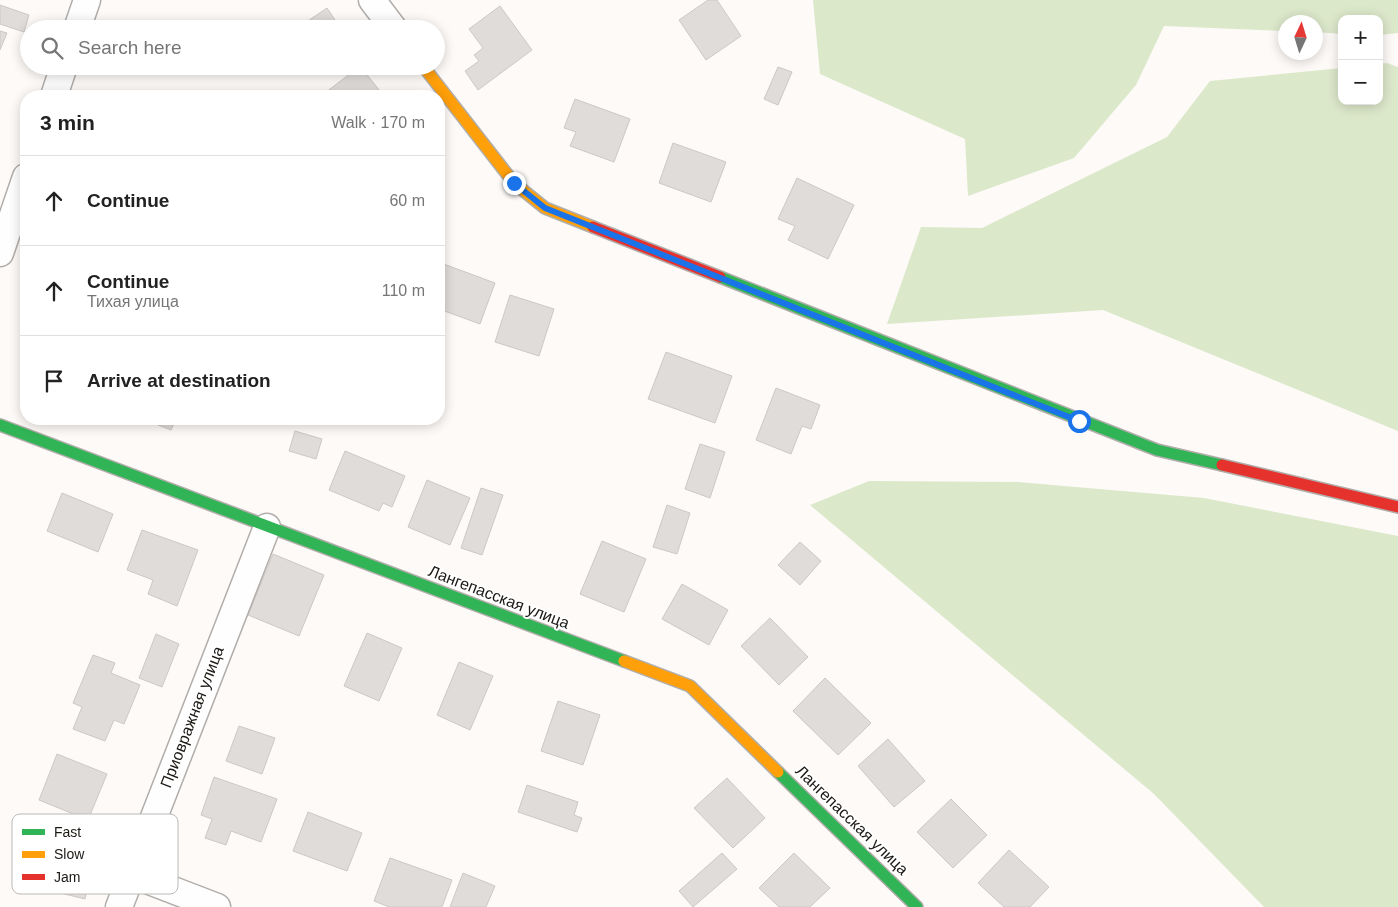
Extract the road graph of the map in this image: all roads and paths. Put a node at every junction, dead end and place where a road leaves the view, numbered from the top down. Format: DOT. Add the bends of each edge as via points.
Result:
graph roads {
  1 [pos="87,0"];
  2 [pos="372,0"];
  3 [pos="80,20"];
  4 [pos="387,20"];
  5 [pos="61,75"];
  6 [pos="430,75"];
  7 [pos="56,90"];
  8 [pos="442,90"];
  9 [pos="445,94"];
  10 [pos="20,195"];
  11 [pos="0,253"];
  12 [pos="0,425"];
  13 [pos="1398,507"];
  14 [pos="267,527"];
  15 [pos="155,814"];
  16 [pos="178,892"];
  17 [pos="124,894"];
  18 [pos="119,907"];
  19 [pos="217,907"];
  20 [pos="917,907"];
  1 -- 3 [label="street"];
  2 -- 4 [label="street"];
  5 -- 7 [label="street"];
  6 -- 8 [label="street"];
  9 -- 13 [label="street" via="514,183 545,208 1157,450"];
  10 -- 11 [label="street"];
  12 -- 14 [label="street, Лангепасская улица"];
  14 -- 15 [label="street, Приовражная улица"];
  14 -- 20 [label="street, Лангепасская улица" via="690,686"];
  16 -- 19 [label="street"];
  17 -- 18 [label="street, Приовражная улица"];
}
